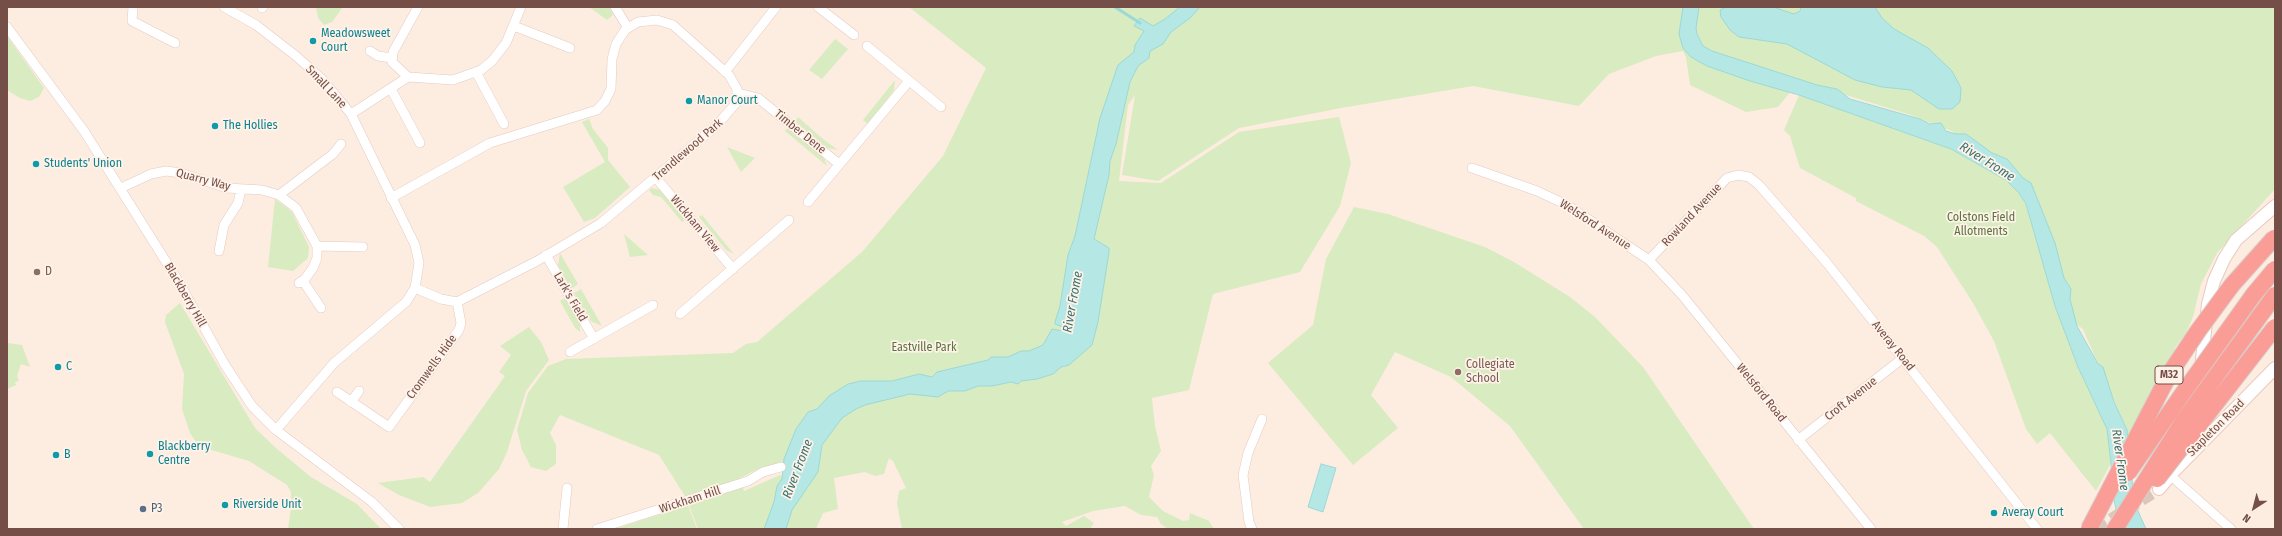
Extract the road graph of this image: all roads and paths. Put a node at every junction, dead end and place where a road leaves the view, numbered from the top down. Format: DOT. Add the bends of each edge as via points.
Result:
graph roads {
  1 [pos="133,7"];
  2 [pos="224,7"];
  3 [pos="418,7"];
  4 [pos="521,7"];
  5 [pos="615,7"];
  6 [pos="776,7"];
  7 [pos="818,7"];
  8 [pos="514,26"];
  9 [pos="7,27"];
  10 [pos="628,28"];
  11 [pos="854,35"];
  12 [pos="175,43"];
  13 [pos="867,46"];
  14 [pos="570,48"];
  15 [pos="370,51"];
  16 [pos="392,58"];
  17 [pos="476,72"];
  18 [pos="725,72"];
  19 [pos="408,77"];
  20 [pos="909,81"];
  21 [pos="392,89"];
  22 [pos="738,93"];
  23 [pos="941,107"];
  24 [pos="352,114"];
  25 [pos="504,124"];
  26 [pos="420,142"];
  27 [pos="341,144"];
  28 [pos="839,164"];
  29 [pos="1472,168"];
  30 [pos="1738,175"];
  31 [pos="656,178"];
  32 [pos="121,188"];
  33 [pos="241,190"];
  34 [pos="279,195"];
  35 [pos="391,198"];
  36 [pos="808,202"];
  37 [pos="2275,206"];
  38 [pos="789,220"];
  39 [pos="2274,238"];
  40 [pos="317,246"];
  41 [pos="364,247"];
  42 [pos="219,252"];
  43 [pos="546,255"];
  44 [pos="1649,260"];
  45 [pos="733,269"];
  46 [pos="2275,269"];
  47 [pos="415,288"];
  48 [pos="2275,294"];
  49 [pos="457,302"];
  50 [pos="653,305"];
  51 [pos="321,308"];
  52 [pos="680,314"];
  53 [pos="2275,326"];
  54 [pos="594,339"];
  55 [pos="570,352"];
  56 [pos="1903,358"];
  57 [pos="2275,368"];
  58 [pos="2199,390"];
  59 [pos="359,391"];
  60 [pos="337,392"];
  61 [pos="2247,397"];
  62 [pos="351,402"];
  63 [pos="1262,419"];
  64 [pos="276,430"];
  65 [pos="1798,440"];
  66 [pos="781,467"];
  67 [pos="2173,473"];
  68 [pos="567,488"];
  69 [pos="2159,489"];
  70 [pos="399,529"];
  71 [pos="563,529"];
  72 [pos="597,529"];
  73 [pos="1252,529"];
  74 [pos="1871,529"];
  75 [pos="2037,529"];
  76 [pos="2090,529"];
  77 [pos="2116,529"];
  78 [pos="2231,529"];
  1 -- 12 [label="street" via="132,22"];
  2 -- 24 [label="street, Small Lane" via="256,25 296,56 322,79"];
  3 -- 16 [label="street"];
  4 -- 8 [label="street"];
  5 -- 10 [label="street"];
  6 -- 18 [label="street"];
  7 -- 11 [label="street"];
  8 -- 14 [label="street"];
  8 -- 17 [label="street" via="496,56"];
  9 -- 32 [label="street, Blackberry Hill" via="84,131"];
  10 -- 18 [label="street" via="638,22 650,20 671,24"];
  10 -- 35 [label="street" via="615,47 611,89 599,109 490,143"];
  13 -- 20 [label="street"];
  15 -- 16 [label="street" via="378,56"];
  16 -- 19 [label="street" via="392,62"];
  17 -- 19 [label="street" via="453,80"];
  17 -- 25 [label="street"];
  18 -- 22 [label="street" via="733,80"];
  19 -- 21 [label="street"];
  20 -- 23 [label="street"];
  20 -- 28 [label="street"];
  21 -- 24 [label="street"];
  21 -- 26 [label="street"];
  22 -- 28 [label="street, Timber Dene" via="758,98"];
  22 -- 31 [label="street, Trendlewood Park" via="737,102 716,126"];
  24 -- 35 [label="street, Small Lane"];
  27 -- 34 [label="street" via="333,154"];
  28 -- 36 [label="street"];
  29 -- 44 [label="street, Welsford Avenue" via="1538,191 1567,205"];
  30 -- 44 [label="street, Rowland Avenue" via="1727,178"];
  30 -- 56 [label="street, Averay Road" via="1749,177 1759,185 1827,263"];
  31 -- 43 [label="street, Trendlewood Park" via="601,223"];
  31 -- 45 [label="street, Wickham View"];
  32 -- 33 [label="street, Quarry Way" via="151,174 166,171"];
  32 -- 64 [label="street, Blackberry Hill" via="180,284 225,365 252,406"];
  33 -- 34 [label="street, Quarry Way" via="262,190"];
  33 -- 42 [label="street" via="238,203 224,225"];
  34 -- 40 [label="street, Quarry Way" via="296,208"];
  35 -- 47 [label="street" via="418,258 420,268"];
  37 -- 58 [label="main road" via="2236,240 2214,281 2205,318"];
  38 -- 45 [label="street"];
  39 -- 76 [label="highway, M32, bridge" via="2232,285 2170,373"];
  40 -- 41 [label="street"];
  40 -- 51 [label="street" via="314,264 301,282"];
  43 -- 49 [label="street, Trendlewood Park"];
  43 -- 54 [label="street, Lark's Field"];
  44 -- 65 [label="street, Welsford Road" via="1682,296"];
  45 -- 52 [label="street"];
  46 -- 76 [label="highway, M32, bridge" via="2254,294 2181,396"];
  47 -- 49 [label="street" via="441,299"];
  47 -- 64 [label="street" via="403,304 334,363"];
  48 -- 77 [label="highway, bridge" via="2184,420"];
  49 -- 62 [label="street, Cromwells Hide" via="461,323 459,330 386,431"];
  50 -- 54 [label="street"];
  53 -- 77 [label="highway, bridge"];
  54 -- 55 [label="street"];
  56 -- 65 [label="street, Croft Avenue"];
  56 -- 75 [label="street, Averay Road"];
  57 -- 61 [label="main road, Stapleton Road"];
  58 -- 61 [label="main road" via="2218,403 2224,404 2232,404"];
  58 -- 67 [label="main road" via="2190,429"];
  59 -- 62 [label="street"];
  60 -- 62 [label="street, Cromwells Hide"];
  61 -- 67 [label="main road, Stapleton Road"];
  63 -- 73 [label="street" via="1242,475 1248,522"];
  64 -- 70 [label="street, Blackberry Hill" via="372,502"];
  65 -- 74 [label="street, Welsford Road"];
  66 -- 72 [label="street, Wickham Hill" via="763,472 748,481"];
  67 -- 69 [label="main road, Stapleton Road"];
  67 -- 78 [label="street"];
  68 -- 71 [label="street"];
}
